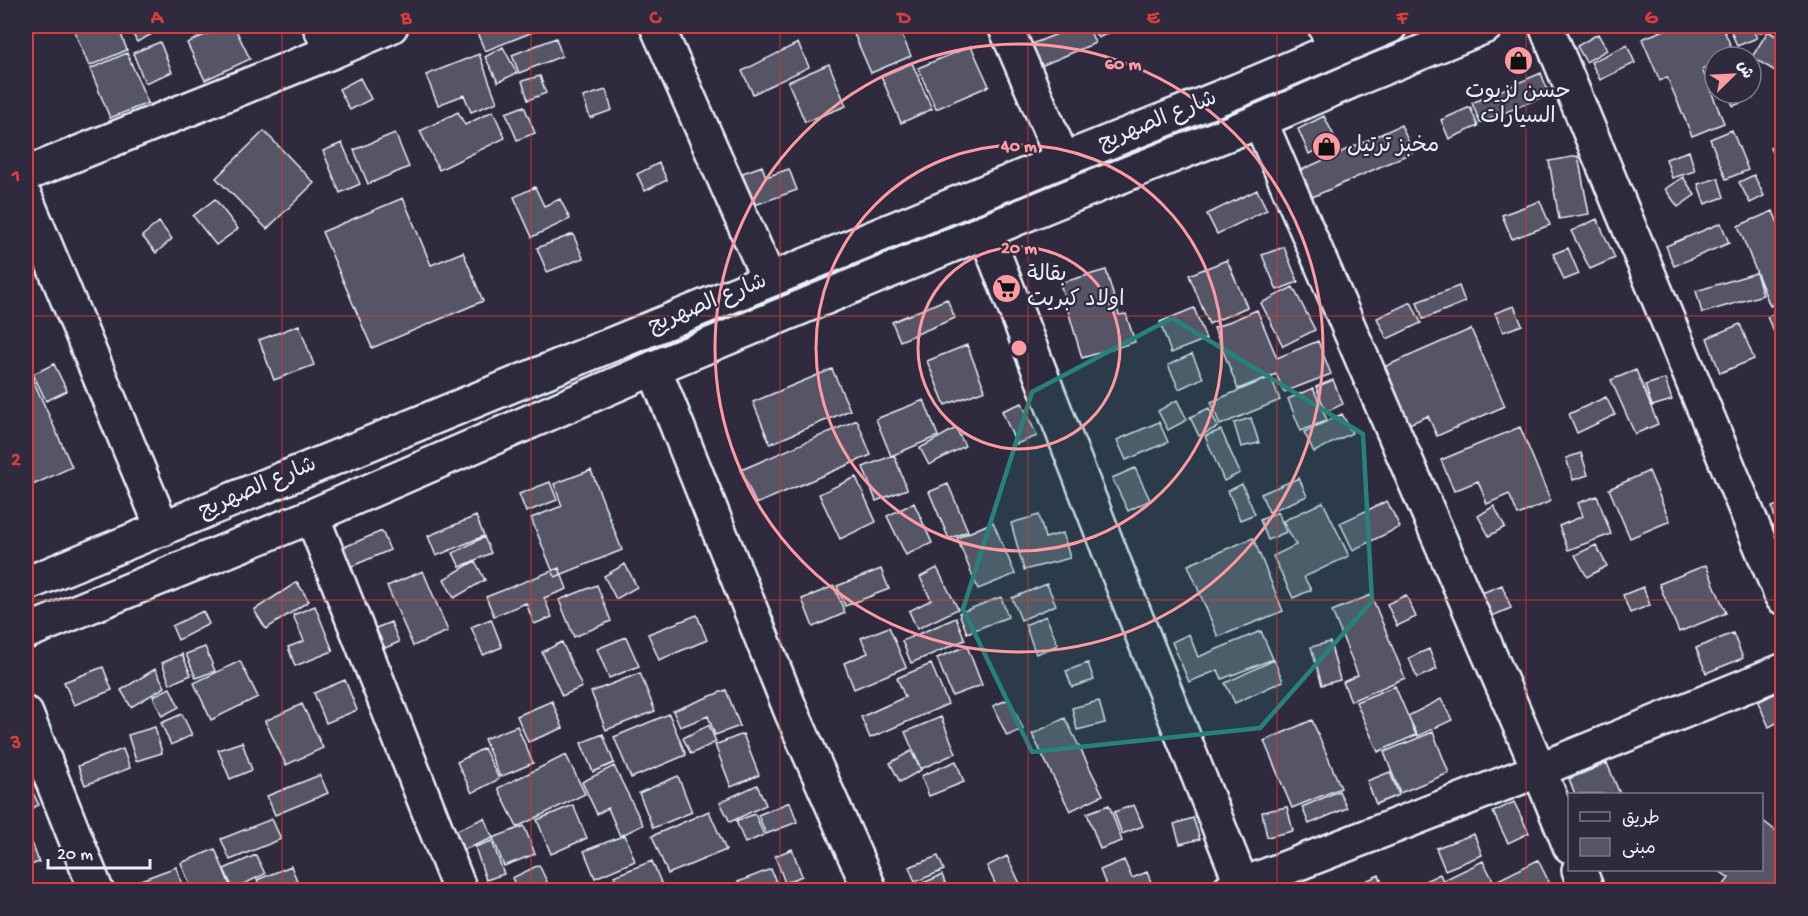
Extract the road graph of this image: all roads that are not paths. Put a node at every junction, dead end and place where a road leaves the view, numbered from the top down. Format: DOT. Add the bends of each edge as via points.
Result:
graph roads {
  1 [pos="391,26"];
  2 [pos="657,26"];
  3 [pos="1005,26"];
  4 [pos="1390,26"];
  5 [pos="1486,26"];
  6 [pos="1546,26"];
  7 [pos="1330,38"];
  8 [pos="326,39"];
  9 [pos="1260,121"];
  10 [pos="1063,160"];
  11 [pos="26,174"];
  12 [pos="26,199"];
  13 [pos="985,231"];
  14 [pos="769,280"];
  15 [pos="654,368"];
  16 [pos="312,516"];
  17 [pos="163,529"];
  18 [pos="26,584"];
  19 [pos="1782,597"];
  20 [pos="26,632"];
  21 [pos="1782,671"];
  22 [pos="26,714"];
  23 [pos="1539,770"];
  24 [pos="1568,843"];
  25 [pos="1579,871"];
  26 [pos="1238,889"];
  27 [pos="96,891"];
  28 [pos="460,891"];
  29 [pos="870,891"];
  30 [pos="1587,891"];
  1 -- 8 [label="street"];
  2 -- 14 [label="street"];
  3 -- 10 [label="street"];
  4 -- 7 [label="street, شارع الصهريج"];
  5 -- 9 [label="street"];
  6 -- 19 [label="street"];
  7 -- 10 [label="street, شارع الصهريج"];
  8 -- 11 [label="street"];
  9 -- 13 [label="street"];
  9 -- 23 [label="street"];
  10 -- 14 [label="street, شارع الصهريج"];
  12 -- 17 [label="street"];
  13 -- 15 [label="street"];
  13 -- 26 [label="street"];
  14 -- 17 [label="street, شارع الصهريج"];
  15 -- 16 [label="street"];
  15 -- 29 [label="street" via="791,711"];
  16 -- 20 [label="street"];
  16 -- 28 [label="street"];
  17 -- 18 [label="street, شارع الصهريج"];
  21 -- 23 [label="street"];
  22 -- 27 [label="street"];
  23 -- 24 [label="street"];
  23 -- 26 [label="street"];
  25 -- 30 [label="street"];
}
